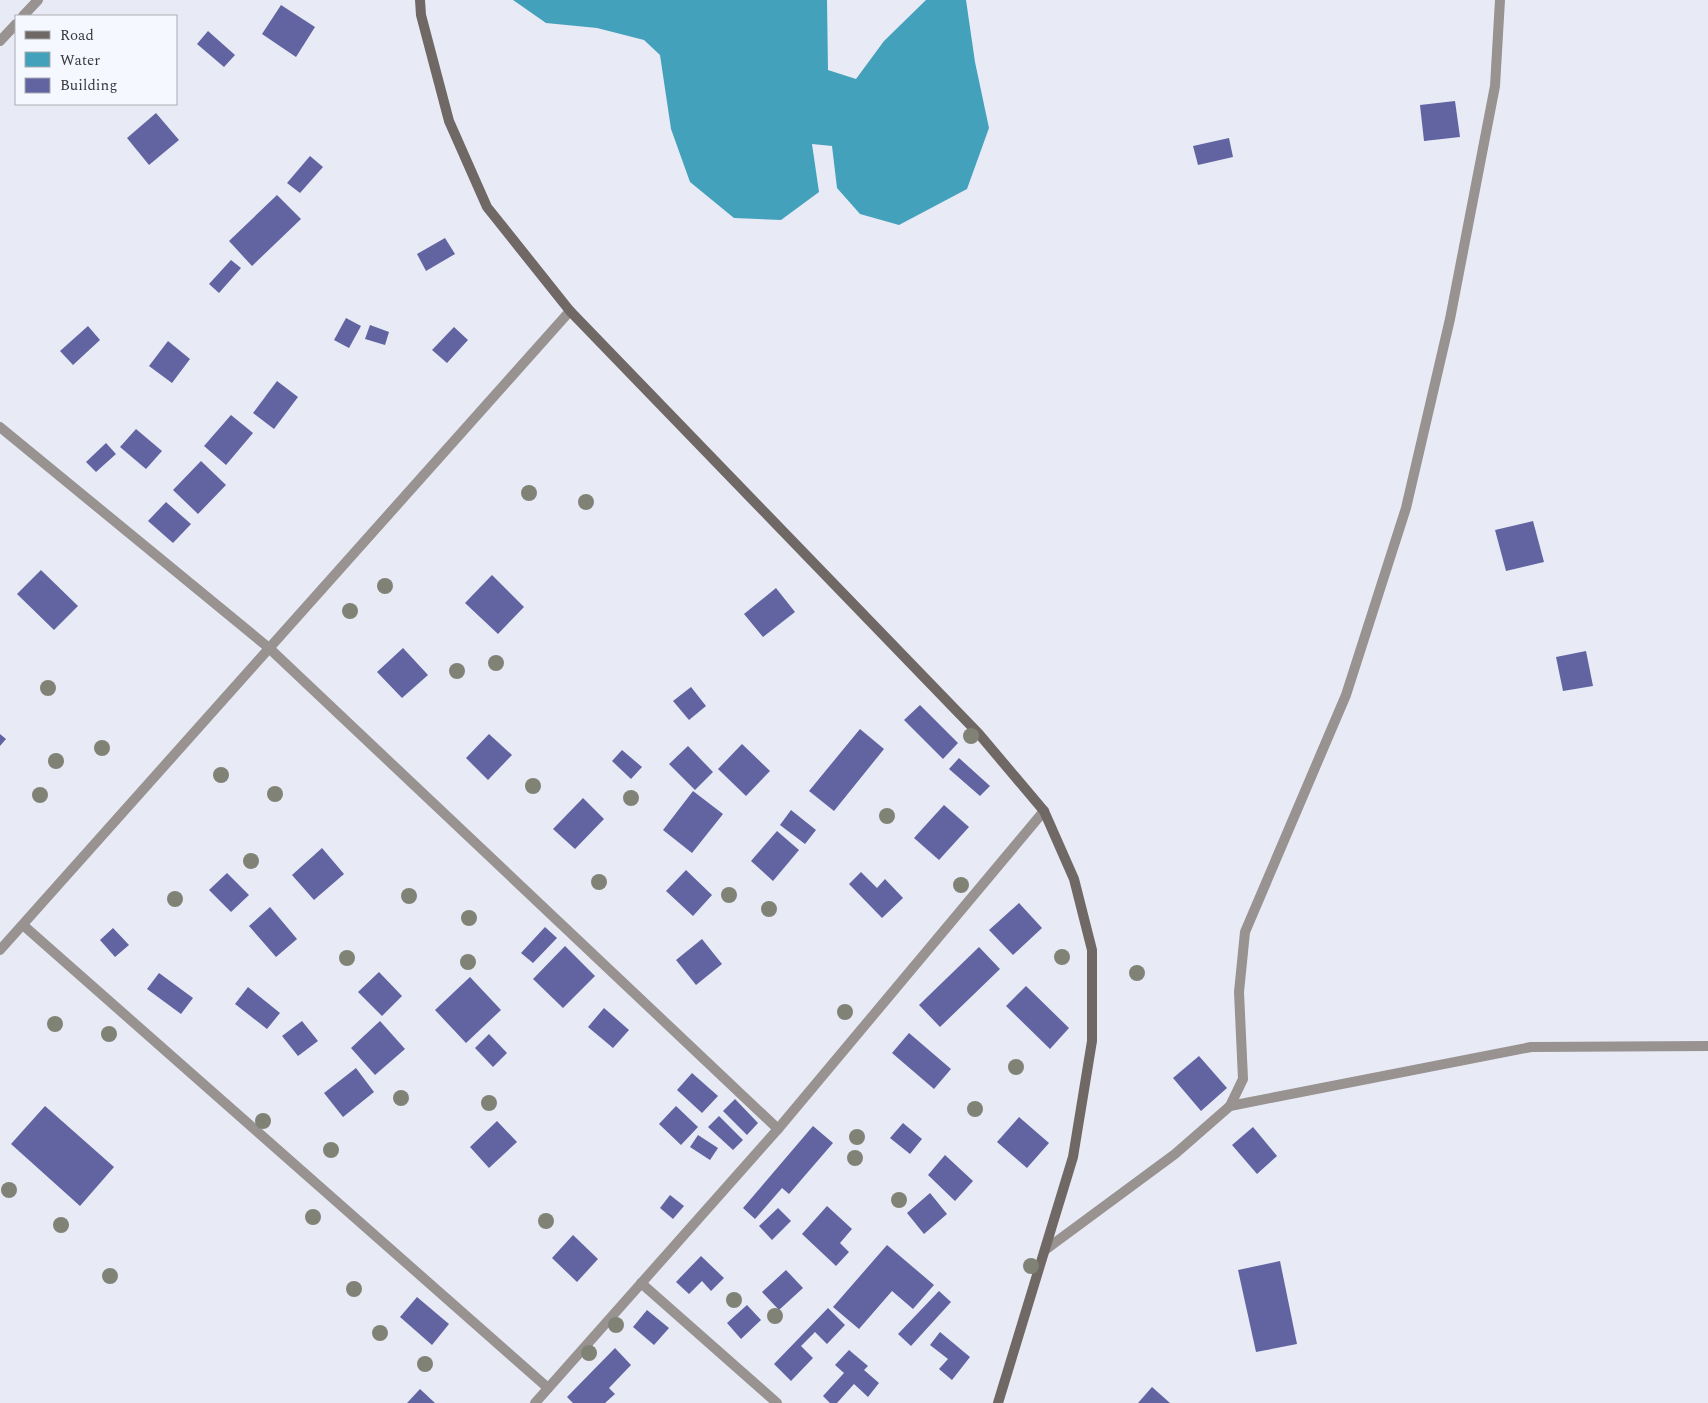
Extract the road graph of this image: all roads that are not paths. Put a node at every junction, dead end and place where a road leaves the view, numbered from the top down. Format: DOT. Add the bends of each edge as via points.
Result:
graph roads {
  1 [pos="38,0"];
  2 [pos="420,0"];
  3 [pos="1500,0"];
  4 [pos="24,15"];
  5 [pos="15,25"];
  6 [pos="0,41"];
  7 [pos="570,311"];
  8 [pos="0,426"];
  9 [pos="269,648"];
  10 [pos="1044,811"];
  11 [pos="23,925"];
  12 [pos="0,950"];
  13 [pos="1708,1046"];
  14 [pos="1230,1106"];
  15 [pos="778,1129"];
  16 [pos="1045,1250"];
  17 [pos="641,1283"];
  18 [pos="548,1388"];
  19 [pos="535,1403"];
  20 [pos="778,1403"];
  21 [pos="998,1403"];
  1 -- 4 [label="street"];
  2 -- 7 [label="main road" via="421,15 449,121 487,206"];
  3 -- 14 [label="street" via="1495,86 1450,319 1406,508 1346,695 1245,932 1239,992 1243,1079"];
  5 -- 6 [label="street"];
  7 -- 9 [label="street"];
  7 -- 10 [label="main road" via="979,734"];
  8 -- 9 [label="street"];
  9 -- 11 [label="street"];
  9 -- 15 [label="street"];
  10 -- 15 [label="street"];
  10 -- 16 [label="main road" via="1074,879 1092,950 1092,1041 1074,1157"];
  11 -- 12 [label="street"];
  11 -- 18 [label="street"];
  13 -- 14 [label="street" via="1531,1047"];
  14 -- 16 [label="street" via="1175,1154"];
  15 -- 17 [label="street"];
  16 -- 21 [label="main road"];
  17 -- 18 [label="street"];
  17 -- 20 [label="street"];
  18 -- 19 [label="street"];
}
